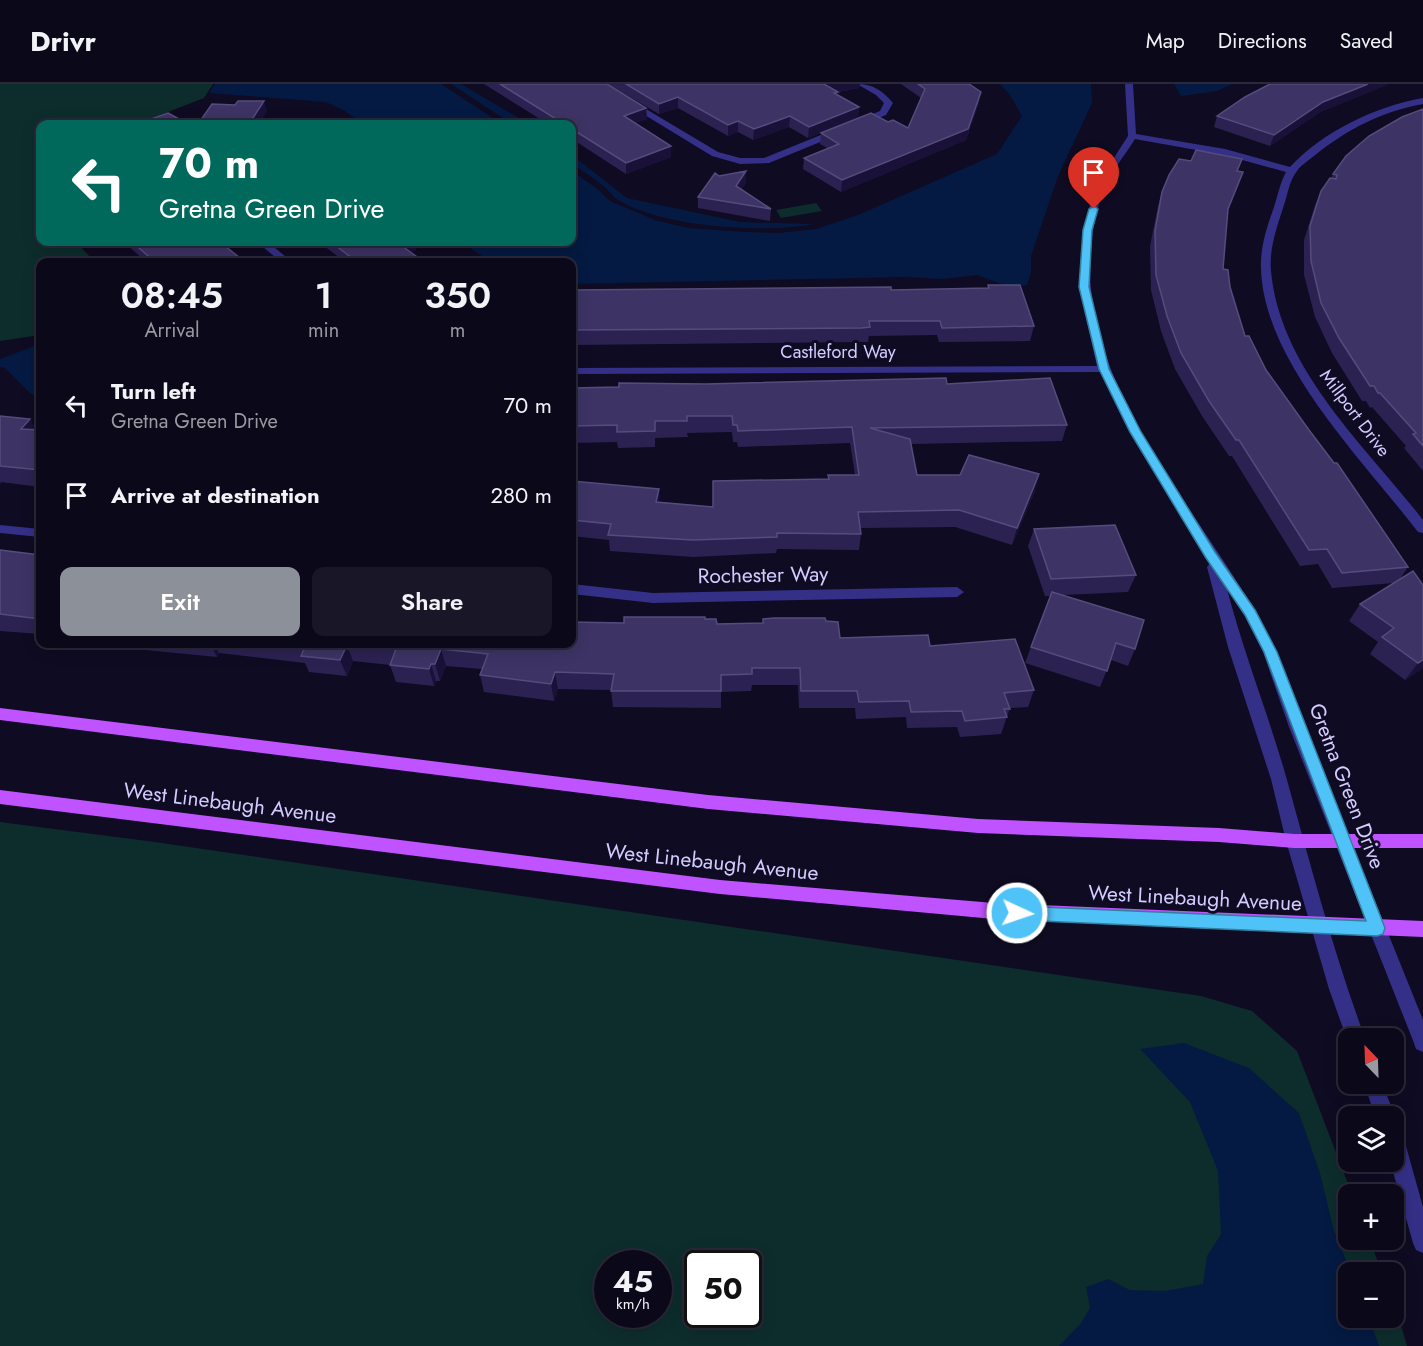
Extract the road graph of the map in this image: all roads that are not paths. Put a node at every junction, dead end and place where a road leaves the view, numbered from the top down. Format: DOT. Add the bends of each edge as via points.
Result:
graph roads {
  1 [pos="598,84"];
  2 [pos="861,84"];
  3 [pos="1129,84"];
  4 [pos="1423,101"];
  5 [pos="1132,136"];
  6 [pos="1292,171"];
  7 [pos="267,246"];
  8 [pos="282,258"];
  9 [pos="1104,369"];
  10 [pos="576,371"];
  11 [pos="0,529"];
  12 [pos="1423,529"];
  13 [pos="36,534"];
  14 [pos="1210,555"];
  15 [pos="576,589"];
  16 [pos="957,592"];
  17 [pos="0,714"];
  18 [pos="0,797"];
  19 [pos="1294,841"];
  20 [pos="1342,841"];
  21 [pos="1423,841"];
  22 [pos="1320,927"];
  23 [pos="1377,928"];
  24 [pos="1423,929"];
  25 [pos="1352,1028"];
  26 [pos="1423,1043"];
  27 [pos="1403,1172"];
  28 [pos="1422,1237"];
  1 -- 2 [label="street" via="715,154 738,162 766,161 883,113 889,103"];
  3 -- 5 [label="street"];
  4 -- 6 [label="street, Millport Drive" via="1405,103 1344,131"];
  5 -- 6 [label="street" via="1225,152"];
  5 -- 9 [label="street, Gretna Green Drive" via="1100,187 1088,230 1084,287"];
  6 -- 12 [label="street, Millport Drive" via="1269,233 1266,272 1274,313 1297,362 1327,410"];
  7 -- 8 [label="street"];
  9 -- 10 [label="street, Castleford Way"];
  9 -- 14 [label="street, Gretna Green Drive" via="1135,432"];
  11 -- 13 [label="street"];
  14 -- 19 [label="street, Gretna Green Drive" via="1279,779"];
  14 -- 20 [label="street, Gretna Green Drive" via="1250,613 1270,652"];
  15 -- 16 [label="street, Rochester Way" via="653,598"];
  17 -- 19 [label="main road" via="708,802 978,826"];
  18 -- 22 [label="main road, West Linebaugh Avenue" via="732,888 994,912"];
  19 -- 20 [label="main road"];
  19 -- 22 [label="street, Gretna Green Drive"];
  20 -- 21 [label="main road"];
  20 -- 23 [label="street, Gretna Green Drive"];
  22 -- 23 [label="main road, West Linebaugh Avenue"];
  22 -- 25 [label="street, Gretna Green Drive"];
  23 -- 24 [label="main road, West Linebaugh Avenue"];
  23 -- 26 [label="street, Gretna Green Drive"];
  27 -- 28 [label="street"];
}
